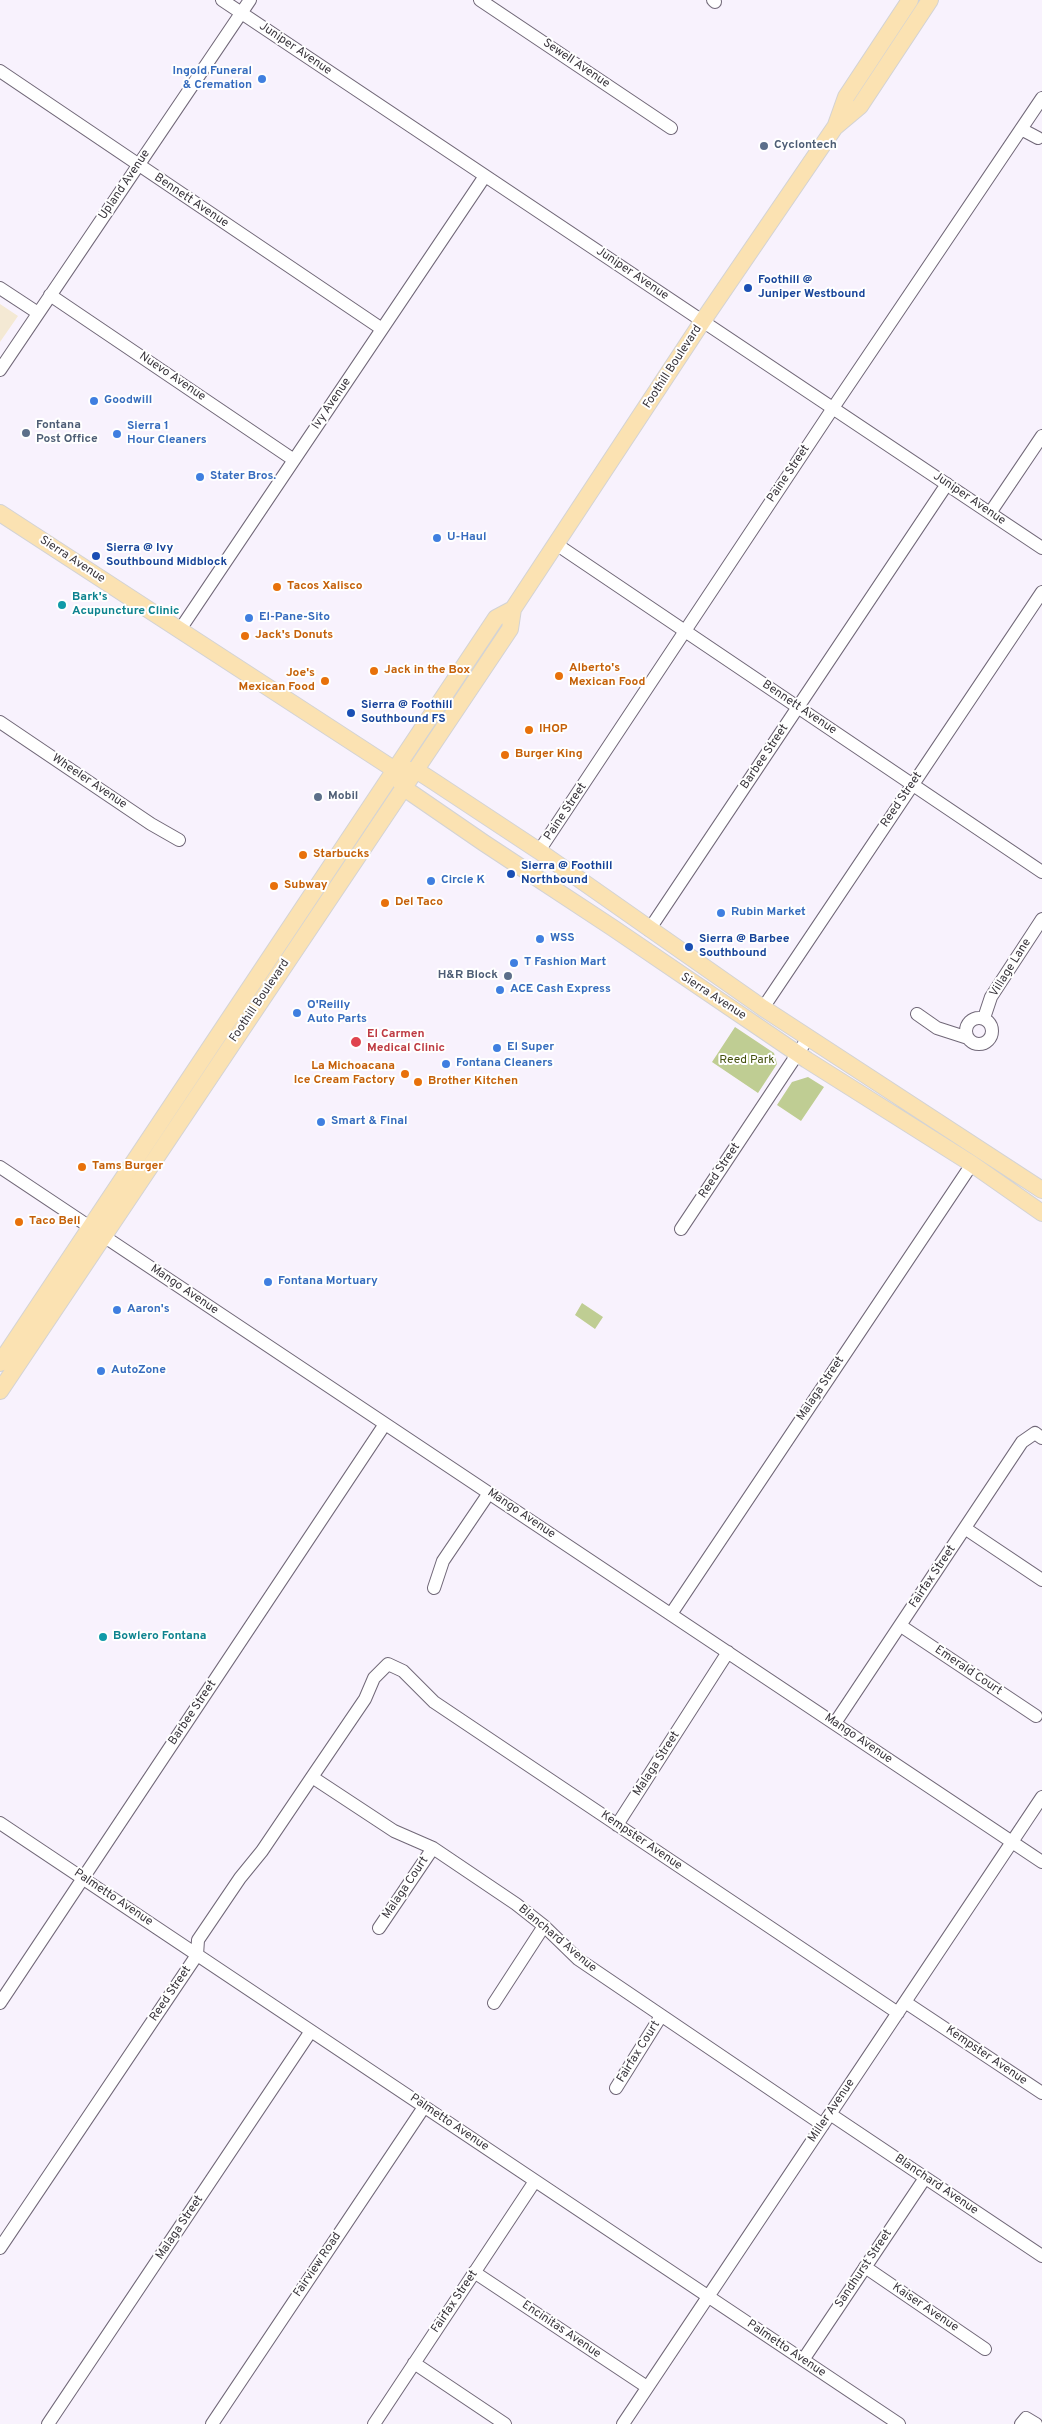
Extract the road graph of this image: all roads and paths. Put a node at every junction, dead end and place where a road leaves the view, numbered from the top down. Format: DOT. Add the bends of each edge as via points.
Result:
graph roads {
  1 [pos="222,0"];
  2 [pos="250,0"];
  3 [pos="480,0"];
  4 [pos="910,0"];
  5 [pos="930,0"];
  6 [pos="241,13"];
  7 [pos="0,71"];
  8 [pos="1042,98"];
  9 [pos="835,127"];
  10 [pos="671,128"];
  11 [pos="1021,129"];
  12 [pos="1041,140"];
  13 [pos="139,164"];
  14 [pos="485,176"];
  15 [pos="0,288"];
  16 [pos="50,295"];
  17 [pos="38,313"];
  18 [pos="702,322"];
  19 [pos="382,330"];
  20 [pos="0,370"];
  21 [pos="832,408"];
  22 [pos="1042,436"];
  23 [pos="294,460"];
  24 [pos="947,484"];
  25 [pos="0,513"];
  26 [pos="990,513"];
  27 [pos="556,544"];
  28 [pos="1042,548"];
  29 [pos="1042,592"];
  30 [pos="513,608"];
  31 [pos="179,631"];
  32 [pos="685,631"];
  33 [pos="798,707"];
  34 [pos="0,722"];
  35 [pos="395,770"];
  36 [pos="416,770"];
  37 [pos="913,785"];
  38 [pos="404,788"];
  39 [pos="179,840"];
  40 [pos="539,851"];
  41 [pos="1042,872"];
  42 [pos="1042,919"];
  43 [pos="649,930"];
  44 [pos="763,1008"];
  45 [pos="917,1014"];
  46 [pos="984,1018"];
  47 [pos="808,1038"];
  48 [pos="968,1038"];
  49 [pos="798,1053"];
  50 [pos="972,1164"];
  51 [pos="0,1167"];
  52 [pos="1042,1190"];
  53 [pos="1042,1213"];
  54 [pos="681,1228"];
  55 [pos="97,1231"];
  56 [pos="0,1363"];
  57 [pos="0,1391"];
  58 [pos="386,1424"];
  59 [pos="1038,1436"];
  60 [pos="489,1493"];
  61 [pos="966,1529"];
  62 [pos="1042,1580"];
  63 [pos="434,1588"];
  64 [pos="671,1614"];
  65 [pos="901,1626"];
  66 [pos="728,1652"];
  67 [pos="388,1664"];
  68 [pos="1036,1716"];
  69 [pos="835,1723"];
  70 [pos="312,1777"];
  71 [pos="1042,1797"];
  72 [pos="0,1822"];
  73 [pos="617,1825"];
  74 [pos="1013,1841"];
  75 [pos="433,1848"];
  76 [pos="1042,1862"];
  77 [pos="83,1878"];
  78 [pos="544,1926"];
  79 [pos="379,1928"];
  80 [pos="197,1955"];
  81 [pos="905,2002"];
  82 [pos="0,2003"];
  83 [pos="494,2003"];
  84 [pos="898,2013"];
  85 [pos="661,2016"];
  86 [pos="311,2031"];
  87 [pos="616,2088"];
  88 [pos="1042,2093"];
  89 [pos="424,2106"];
  90 [pos="826,2120"];
  91 [pos="925,2178"];
  92 [pos="535,2181"];
  93 [pos="0,2248"];
  94 [pos="1042,2256"];
  95 [pos="865,2267"];
  96 [pos="474,2272"];
  97 [pos="708,2296"];
  98 [pos="985,2349"];
  99 [pos="803,2360"];
  100 [pos="414,2363"];
  101 [pos="647,2387"];
  102 [pos="882,2420"];
  103 [pos="48,2424"];
  104 [pos="212,2424"];
  105 [pos="374,2424"];
  106 [pos="505,2424"];
  107 [pos="623,2424"];
  108 [pos="898,2424"];
  1 -- 6 [label="street, Juniper Avenue"];
  2 -- 6 [label="street, Upland Avenue"];
  3 -- 10 [label="street, Sewell Avenue"];
  4 -- 9 [label="main road, Foothill Boulevard" via="846,97"];
  5 -- 9 [label="main road, Foothill Boulevard" via="860,106"];
  6 -- 13 [label="street, Upland Avenue"];
  6 -- 14 [label="street, Juniper Avenue"];
  7 -- 13 [label="street, Bennett Avenue"];
  8 -- 11 [label="street, Paine Street"];
  9 -- 18 [label="main road, Foothill Boulevard"];
  11 -- 12 [label="street"];
  11 -- 21 [label="street, Paine Street"];
  13 -- 16 [label="street, Upland Avenue"];
  13 -- 19 [label="street, Bennett Avenue"];
  14 -- 18 [label="street, Juniper Avenue"];
  14 -- 19 [label="street, Ivy Avenue"];
  15 -- 17 [label="street"];
  16 -- 17 [label="street, Upland Avenue"];
  16 -- 23 [label="street, Nuevo Avenue"];
  17 -- 20 [label="street, Upland Avenue"];
  18 -- 21 [label="street, Juniper Avenue"];
  18 -- 27 [label="main road, Foothill Boulevard"];
  19 -- 23 [label="street, Ivy Avenue"];
  21 -- 24 [label="street, Juniper Avenue"];
  21 -- 32 [label="street, Paine Street"];
  22 -- 26 [label="street"];
  23 -- 31 [label="street, Ivy Avenue"];
  24 -- 26 [label="street, Juniper Avenue"];
  24 -- 33 [label="street, Barbee Street"];
  25 -- 31 [label="main road, Sierra Avenue"];
  26 -- 28 [label="street, Juniper Avenue"];
  27 -- 30 [label="main road, Foothill Boulevard"];
  27 -- 32 [label="street, Bennett Avenue"];
  29 -- 37 [label="street, Reed Street"];
  30 -- 35 [label="main road, Foothill Boulevard" via="496,618"];
  30 -- 36 [label="main road, Foothill Boulevard" via="510,629"];
  31 -- 35 [label="main road, Sierra Avenue"];
  32 -- 33 [label="street, Bennett Avenue"];
  32 -- 40 [label="street, Paine Street"];
  33 -- 37 [label="street, Bennett Avenue"];
  33 -- 43 [label="street, Barbee Street"];
  34 -- 39 [label="street, Wheeler Avenue"];
  35 -- 36 [label="main road"];
  35 -- 38 [label="main road, Sierra Avenue"];
  35 -- 55 [label="main road, Foothill Boulevard"];
  36 -- 38 [label="main road, Foothill Boulevard"];
  36 -- 40 [label="main road, Sierra Avenue"];
  37 -- 41 [label="street, Bennett Avenue"];
  37 -- 44 [label="street, Reed Street"];
  38 -- 49 [label="main road, Sierra Avenue"];
  38 -- 55 [label="main road, Foothill Boulevard"];
  40 -- 43 [label="main road, Sierra Avenue"];
  42 -- 46 [label="street, Village Lane" via="991,997"];
  43 -- 44 [label="main road, Sierra Avenue"];
  44 -- 47 [label="main road, Sierra Avenue"];
  45 -- 48 [label="street" via="937,1028"];
  46 -- 48 [label="street" via="969,1022"];
  46 -- 48 [label="street" via="992,1027 990,1040 978,1044"];
  47 -- 49 [label="street, Reed Street"];
  47 -- 52 [label="main road, Sierra Avenue"];
  49 -- 50 [label="main road, Sierra Avenue"];
  49 -- 54 [label="street, Reed Street"];
  50 -- 53 [label="main road, Sierra Avenue"];
  50 -- 64 [label="street, Malaga Street"];
  51 -- 55 [label="street, Mango Avenue"];
  55 -- 56 [label="main road"];
  55 -- 57 [label="main road, Foothill Boulevard"];
  55 -- 58 [label="street, Mango Avenue"];
  58 -- 60 [label="street, Mango Avenue"];
  58 -- 77 [label="street, Barbee Street"];
  59 -- 61 [label="street, Fairfax Street" via="1022,1442"];
  60 -- 63 [label="street" via="443,1561"];
  60 -- 64 [label="street, Mango Avenue"];
  61 -- 62 [label="street"];
  61 -- 65 [label="street, Fairfax Street"];
  64 -- 66 [label="street, Mango Avenue"];
  65 -- 68 [label="street, Emerald Court"];
  65 -- 69 [label="street, Fairfax Street"];
  66 -- 69 [label="street, Mango Avenue"];
  66 -- 73 [label="street, Malaga Street"];
  67 -- 70 [label="street, Reed Street" via="374,1678 365,1699"];
  67 -- 73 [label="street, Kempster Avenue" via="403,1671 434,1702"];
  69 -- 74 [label="street, Mango Avenue"];
  70 -- 75 [label="street, Blanchard Avenue" via="386,1826"];
  70 -- 80 [label="street, Reed Street" via="198,1940"];
  71 -- 74 [label="street, Miller Avenue"];
  72 -- 77 [label="street, Palmetto Avenue"];
  73 -- 84 [label="street, Kempster Avenue"];
  74 -- 76 [label="street, Mango Avenue"];
  74 -- 81 [label="street, Miller Avenue"];
  75 -- 78 [label="street, Blanchard Avenue"];
  75 -- 79 [label="street, Malaga Court"];
  77 -- 80 [label="street, Palmetto Avenue"];
  77 -- 82 [label="street, Barbee Street"];
  78 -- 83 [label="street"];
  78 -- 85 [label="street, Blanchard Avenue" via="578,1959"];
  80 -- 86 [label="street, Palmetto Avenue"];
  80 -- 93 [label="street, Reed Street"];
  81 -- 84 [label="street, Miller Avenue"];
  81 -- 88 [label="street, Kempster Avenue"];
  84 -- 90 [label="street, Miller Avenue"];
  85 -- 87 [label="street, Fairfax Court"];
  85 -- 90 [label="street, Blanchard Avenue"];
  86 -- 89 [label="street, Palmetto Avenue"];
  86 -- 103 [label="street, Malaga Street"];
  89 -- 92 [label="street, Palmetto Avenue"];
  89 -- 104 [label="street, Fairview Road"];
  90 -- 91 [label="street, Blanchard Avenue"];
  90 -- 97 [label="street, Miller Avenue"];
  91 -- 94 [label="street, Blanchard Avenue"];
  91 -- 95 [label="street, Sandhurst Street"];
  92 -- 96 [label="street, Fairfax Street"];
  92 -- 97 [label="street, Palmetto Avenue"];
  95 -- 98 [label="street, Kaiser Avenue"];
  95 -- 99 [label="street, Sandhurst Street"];
  96 -- 100 [label="street, Fairfax Street"];
  96 -- 101 [label="street, Encinitas Avenue"];
  97 -- 99 [label="street, Palmetto Avenue"];
  97 -- 101 [label="street, Miller Avenue"];
  99 -- 102 [label="street, Palmetto Avenue"];
  100 -- 105 [label="street, Fairfax Street"];
  100 -- 106 [label="street"];
  101 -- 107 [label="street, Miller Avenue"];
  102 -- 108 [label="street, Palmetto Avenue"];
}
